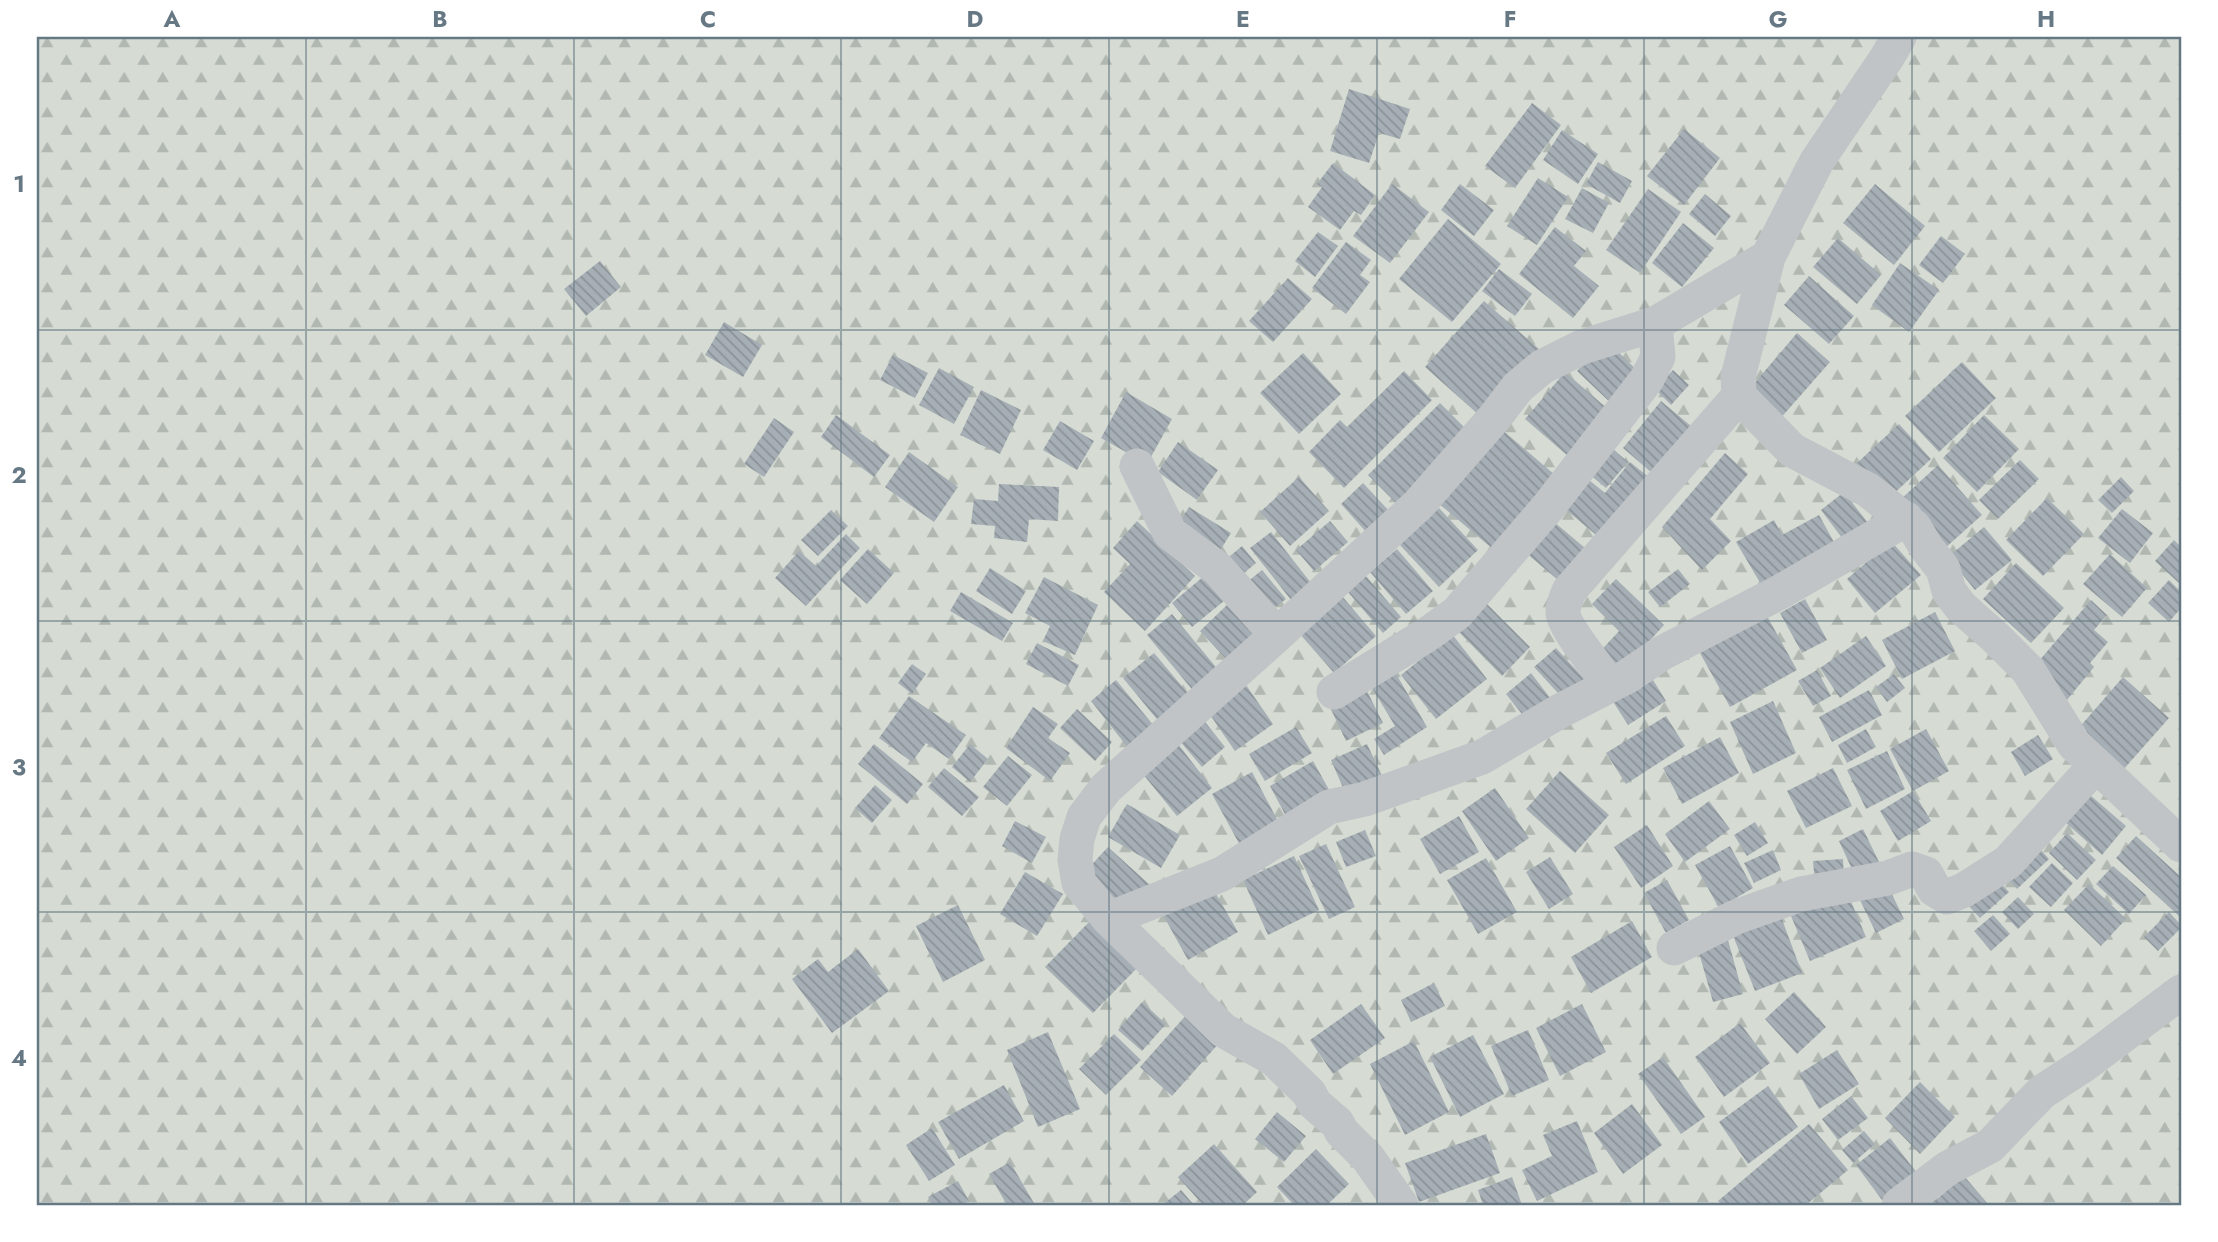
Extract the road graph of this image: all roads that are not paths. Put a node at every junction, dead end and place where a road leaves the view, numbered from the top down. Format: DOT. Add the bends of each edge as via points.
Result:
graph roads {
  1 [pos="1899,37"];
  2 [pos="1768,257"];
  3 [pos="1655,324"];
  4 [pos="1739,396"];
  5 [pos="1137,466"];
  6 [pos="1906,519"];
  7 [pos="1277,635"];
  8 [pos="1610,685"];
  9 [pos="1334,692"];
  10 [pos="2096,765"];
  11 [pos="2181,845"];
  12 [pos="1109,919"];
  13 [pos="1674,948"];
  14 [pos="2181,992"];
  15 [pos="1401,1205"];
  16 [pos="1899,1205"];
  1 -- 2 [label="street" via="1817,161"];
  2 -- 3 [label="street"];
  2 -- 4 [label="street" via="1738,377"];
  3 -- 7 [label="street" via="1582,347 1542,367 1518,387 1419,504"];
  3 -- 9 [label="street" via="1658,357 1647,379 1490,576 1448,620"];
  4 -- 6 [label="street" via="1792,450 1868,490"];
  4 -- 8 [label="street" via="1569,592 1563,611 1566,624"];
  5 -- 7 [label="street" via="1170,533 1219,569"];
  6 -- 8 [label="street"];
  6 -- 10 [label="street" via="1943,569 1949,591 1961,607 2028,670 2074,744"];
  7 -- 12 [label="street" via="1106,788 1084,817 1075,860 1079,883"];
  8 -- 12 [label="street" via="1482,757 1365,799 1329,807 1222,874"];
  10 -- 11 [label="street"];
  10 -- 13 [label="street" via="2008,862 1964,890 1947,897 1934,889 1926,874 1912,869 1888,878 1801,894 1736,917"];
  12 -- 15 [label="street" via="1223,1030 1275,1059 1368,1158"];
  14 -- 16 [label="street" via="2042,1092 1990,1146 1948,1168"];
}
